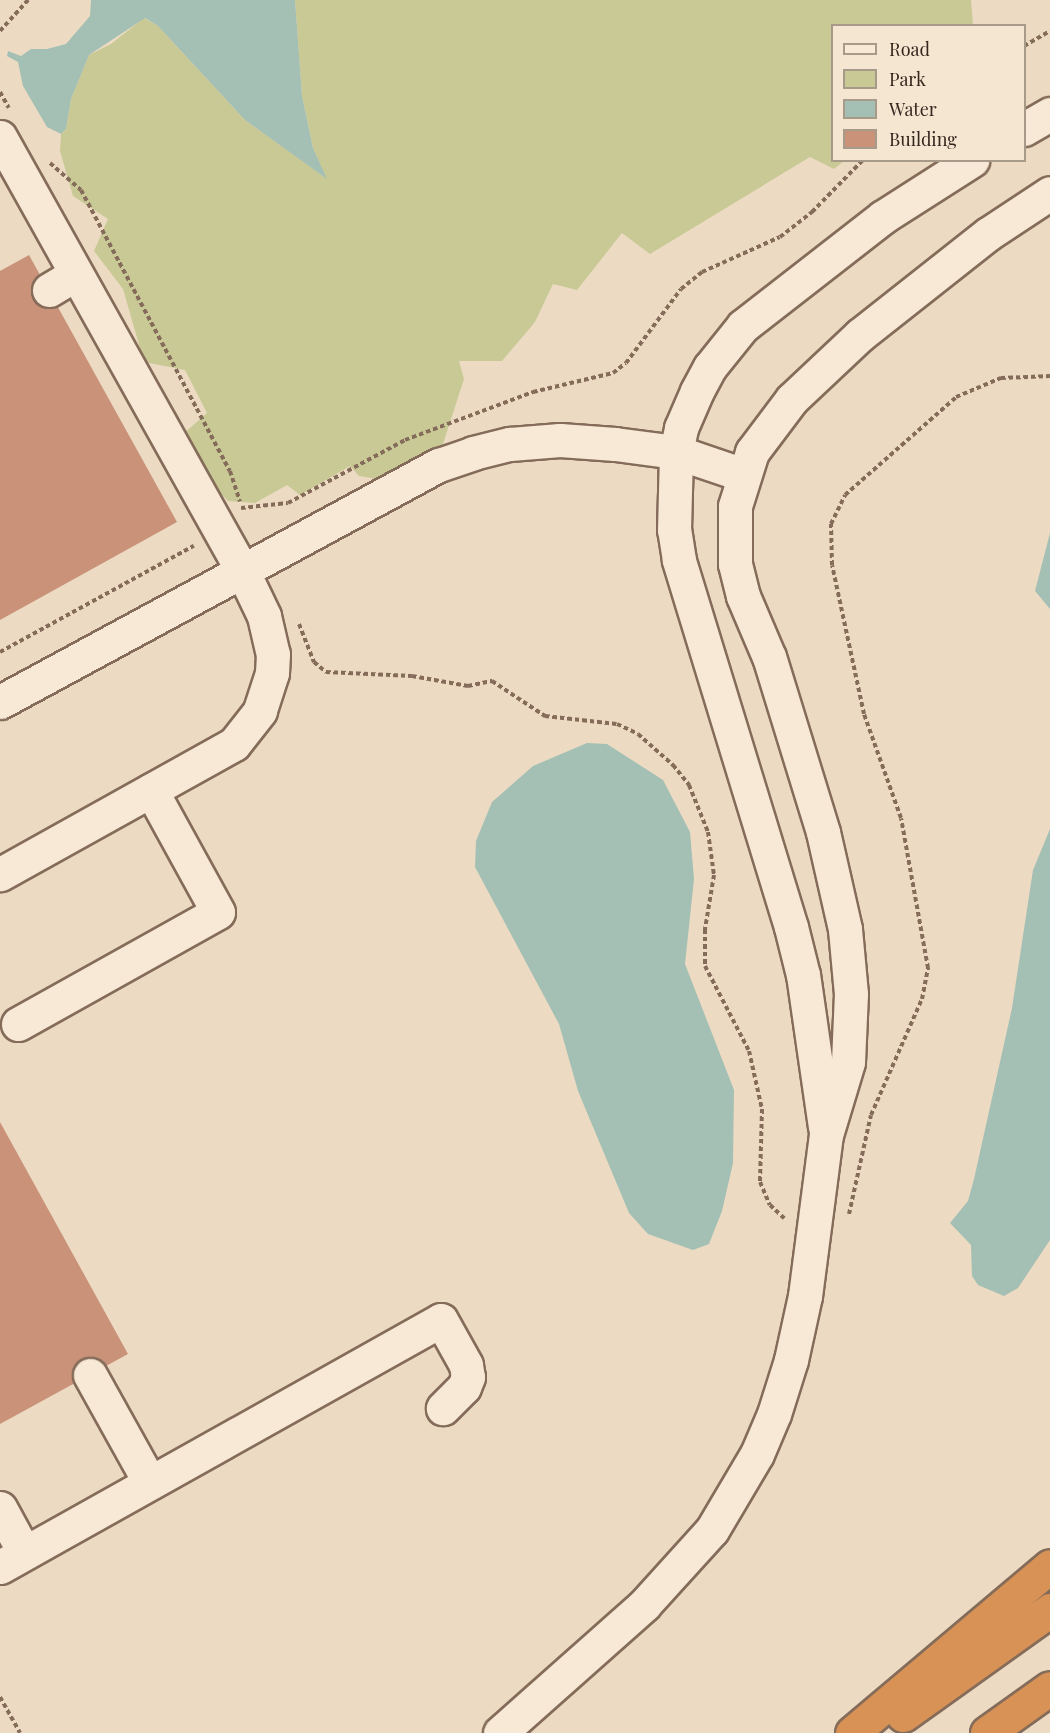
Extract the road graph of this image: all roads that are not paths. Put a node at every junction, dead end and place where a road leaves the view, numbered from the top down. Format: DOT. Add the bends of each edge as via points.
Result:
graph roads {
  1 [pos="1050,114"];
  2 [pos="6,125"];
  3 [pos="1026,128"];
  4 [pos="969,162"];
  5 [pos="1050,193"];
  6 [pos="676,452"];
  7 [pos="744,475"];
  8 [pos="242,570"];
  9 [pos="0,702"];
  10 [pos="151,790"];
  11 [pos="0,874"];
  12 [pos="18,1024"];
  13 [pos="826,1135"];
  14 [pos="90,1375"];
  15 [pos="443,1408"];
  16 [pos="149,1481"];
  17 [pos="0,1508"];
  18 [pos="12,1559"];
  19 [pos="1050,1566"];
  20 [pos="1050,1610"];
  21 [pos="1050,1688"];
  22 [pos="500,1733"];
  23 [pos="852,1733"];
  24 [pos="878,1733"];
  25 [pos="987,1733"];
  1 -- 3 [label="lane"];
  2 -- 8 [label="lane" via="62,282 230,519"];
  4 -- 6 [label="lane" via="883,217 743,326 710,367 697,391 681,428"];
  5 -- 7 [label="lane" via="925,282 821,371 772,422 752,452"];
  6 -- 7 [label="lane"];
  6 -- 8 [label="lane" via="560,440 510,444 473,453 439,465"];
  6 -- 13 [label="lane" via="674,530 679,560 791,927 803,975"];
  7 -- 13 [label="lane" via="735,506 735,564 742,596 769,657 823,832 845,929 851,994 848,1062"];
  8 -- 9 [label="lane"];
  8 -- 10 [label="lane" via="264,616 273,654 270,682 260,711 234,744"];
  10 -- 11 [label="lane"];
  10 -- 12 [label="lane" via="218,912"];
  13 -- 22 [label="lane" via="815,1229 791,1360 757,1454 717,1522 644,1605"];
  14 -- 16 [label="lane"];
  15 -- 16 [label="lane" via="464,1387 468,1377 466,1365 441,1320"];
  16 -- 18 [label="lane"];
  17 -- 18 [label="lane"];
  19 -- 23 [label="highway"];
  20 -- 24 [label="highway"];
  21 -- 25 [label="highway"];
}
